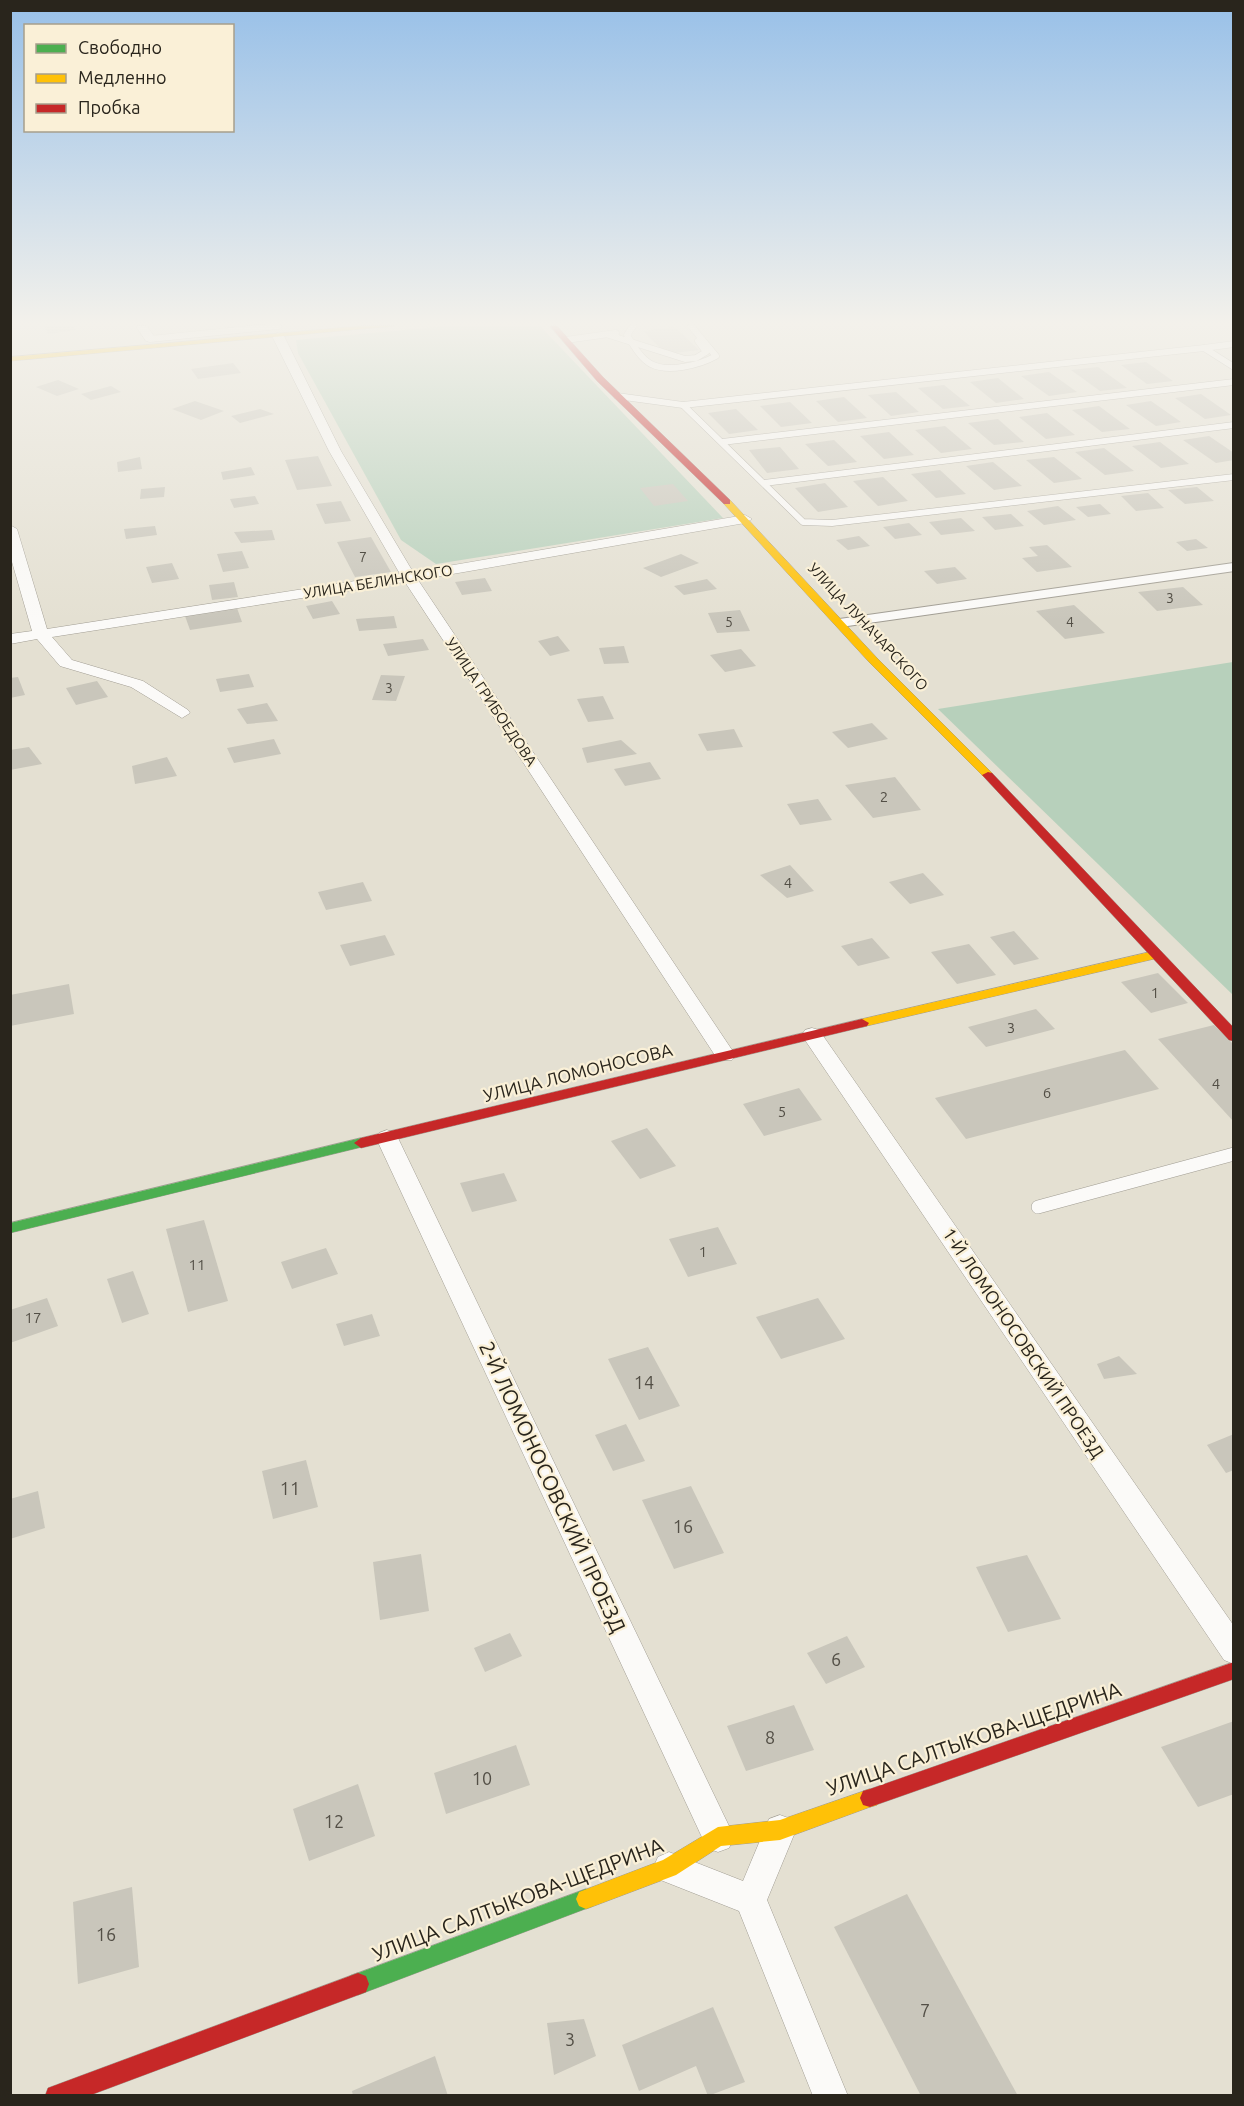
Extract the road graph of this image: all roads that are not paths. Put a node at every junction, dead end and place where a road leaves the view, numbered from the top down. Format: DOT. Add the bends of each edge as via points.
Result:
graph roads {
  1 [pos="322,424"];
  2 [pos="646,424"];
  3 [pos="703,424"];
  4 [pos="873,424"];
  5 [pos="1233,425"];
  6 [pos="722,442"];
  7 [pos="1233,477"];
  8 [pos="764,483"];
  9 [pos="745,519"];
  10 [pos="10,529"];
  11 [pos="1233,567"];
  12 [pos="409,577"];
  13 [pos="840,623"];
  14 [pos="41,634"];
  15 [pos="10,639"];
  16 [pos="182,713"];
  17 [pos="1154,955"];
  18 [pos="812,1035"];
  19 [pos="1233,1037"];
  20 [pos="725,1055"];
  21 [pos="387,1138"];
  22 [pos="1233,1154"];
  23 [pos="1038,1207"];
  24 [pos="10,1228"];
  25 [pos="1233,1651"];
  26 [pos="1233,1670"];
  27 [pos="780,1830"];
  28 [pos="718,1837"];
  29 [pos="669,1868"];
  30 [pos="751,1900"];
  31 [pos="56,2096"];
  32 [pos="831,2096"];
  1 -- 12 [label="street, УЛИЦА ГРИБОЕДОВА"];
  2 -- 9 [label="street, УЛИЦА ЛУНАЧАРСКОГО"];
  3 -- 6 [label="lane"];
  4 -- 6 [label="lane"];
  5 -- 8 [label="lane"];
  6 -- 8 [label="lane"];
  7 -- 8 [label="lane" via="832,523 803,522"];
  9 -- 12 [label="street, УЛИЦА БЕЛИНСКОГО"];
  9 -- 13 [label="street, УЛИЦА ЛУНАЧАРСКОГО"];
  10 -- 14 [label="street"];
  11 -- 13 [label="lane"];
  12 -- 14 [label="street, УЛИЦА БЕЛИНСКОГО"];
  12 -- 20 [label="street, УЛИЦА ГРИБОЕДОВА"];
  13 -- 17 [label="street, УЛИЦА ЛУНАЧАРСКОГО" via="1022,810"];
  14 -- 15 [label="street, УЛИЦА БЕЛИНСКОГО"];
  14 -- 16 [label="street" via="66,663 137,684"];
  17 -- 18 [label="street, УЛИЦА ЛОМОНОСОВА"];
  17 -- 19 [label="street, УЛИЦА ЛУНАЧАРСКОГО"];
  18 -- 20 [label="street, УЛИЦА ЛОМОНОСОВА"];
  18 -- 25 [label="street, 1-Й ЛОМОНОСОВСКИЙ ПРОЕЗД"];
  20 -- 21 [label="street, УЛИЦА ЛОМОНОСОВА"];
  21 -- 24 [label="street, УЛИЦА ЛОМОНОСОВА"];
  21 -- 28 [label="street, 2-Й ЛОМОНОСОВСКИЙ ПРОЕЗД"];
  22 -- 23 [label="lane"];
  26 -- 27 [label="street, УЛИЦА САЛТЫКОВА-ЩЕДРИНА"];
  27 -- 28 [label="street, УЛИЦА САЛТЫКОВА-ЩЕДРИНА"];
  27 -- 30 [label="street"];
  28 -- 29 [label="street, УЛИЦА САЛТЫКОВА-ЩЕДРИНА"];
  29 -- 30 [label="street"];
  29 -- 31 [label="street, УЛИЦА САЛТЫКОВА-ЩЕДРИНА"];
  30 -- 32 [label="street"];
}
